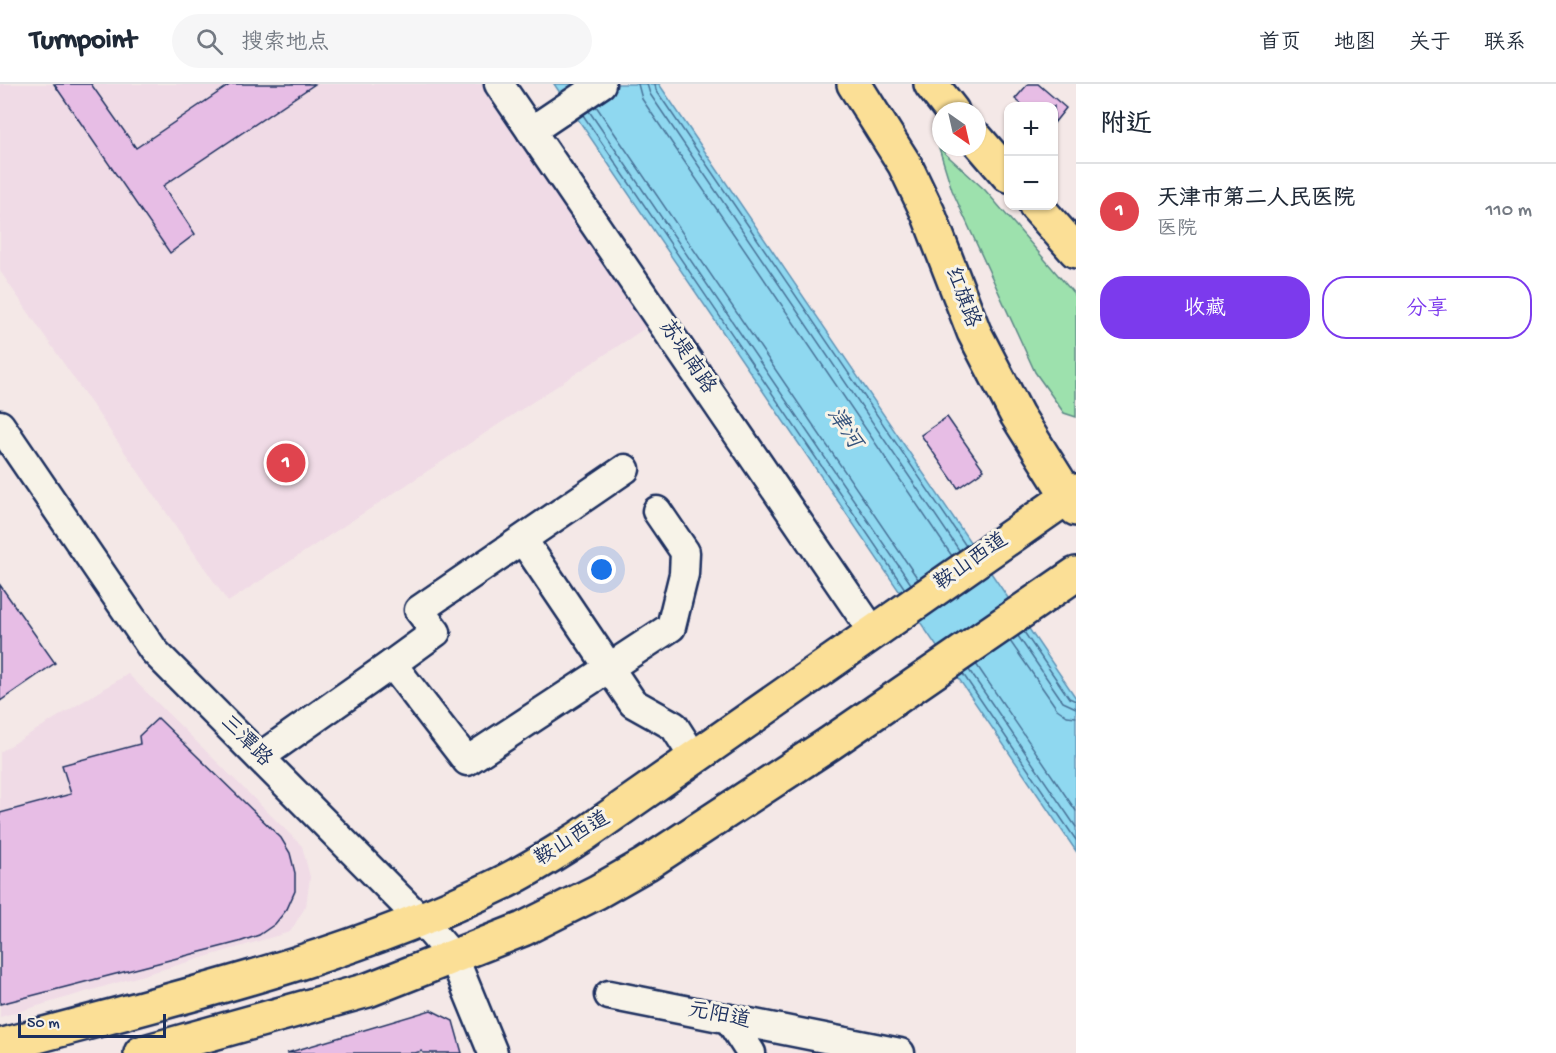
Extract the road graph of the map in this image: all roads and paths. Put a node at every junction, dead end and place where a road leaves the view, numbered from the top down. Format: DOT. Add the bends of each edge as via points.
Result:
graph roads {
  1 [pos="499,84"];
  2 [pos="601,84"];
  3 [pos="854,84"];
  4 [pos="930,84"];
  5 [pos="945,102"];
  6 [pos="541,124"];
  7 [pos="986,149"];
  8 [pos="1004,170"];
  9 [pos="1040,210"];
  10 [pos="1076,251"];
  11 [pos="0,425"];
  12 [pos="625,470"];
  13 [pos="1073,499"];
  14 [pos="657,511"];
  15 [pos="523,540"];
  16 [pos="1064,582"];
  17 [pos="882,626"];
  18 [pos="392,664"];
  19 [pos="609,667"];
  20 [pos="260,757"];
  21 [pos="695,759"];
  22 [pos="421,920"];
  23 [pos="454,958"];
  24 [pos="609,995"];
  25 [pos="729,1019"];
  26 [pos="0,1046"];
  27 [pos="141,1053"];
  28 [pos="493,1053"];
  29 [pos="751,1053"];
  30 [pos="900,1053"];
  1 -- 6 [label="street, 苏堤南路"];
  2 -- 6 [label="street"];
  3 -- 13 [label="main road, 红旗路" via="905,165 974,332 1017,415"];
  4 -- 5 [label="main road"];
  6 -- 17 [label="street, 苏堤南路"];
  7 -- 8 [label="main road"];
  9 -- 10 [label="main road"];
  11 -- 20 [label="street, 三潭路" via="154,651"];
  12 -- 15 [label="street"];
  13 -- 17 [label="main road, 鞍山西道" via="1015,533"];
  14 -- 19 [label="street" via="685,552 684,574 671,627"];
  15 -- 18 [label="street" via="419,610 436,632"];
  15 -- 19 [label="street"];
  16 -- 23 [label="main road" via="646,864 523,929"];
  17 -- 21 [label="main road, 鞍山西道"];
  18 -- 19 [label="street" via="467,761"];
  18 -- 20 [label="street"];
  19 -- 21 [label="street" via="633,703 674,726"];
  20 -- 22 [label="street, 三潭路"];
  21 -- 22 [label="main road, 鞍山西道" via="537,864"];
  22 -- 23 [label="street, 三潭路"];
  22 -- 26 [label="main road, 鞍山西道" via="260,974"];
  23 -- 27 [label="main road" via="368,990"];
  23 -- 28 [label="street, 三潭路"];
  24 -- 25 [label="street, 元阳道"];
  25 -- 29 [label="street"];
  25 -- 30 [label="street, 元阳道"];
}
